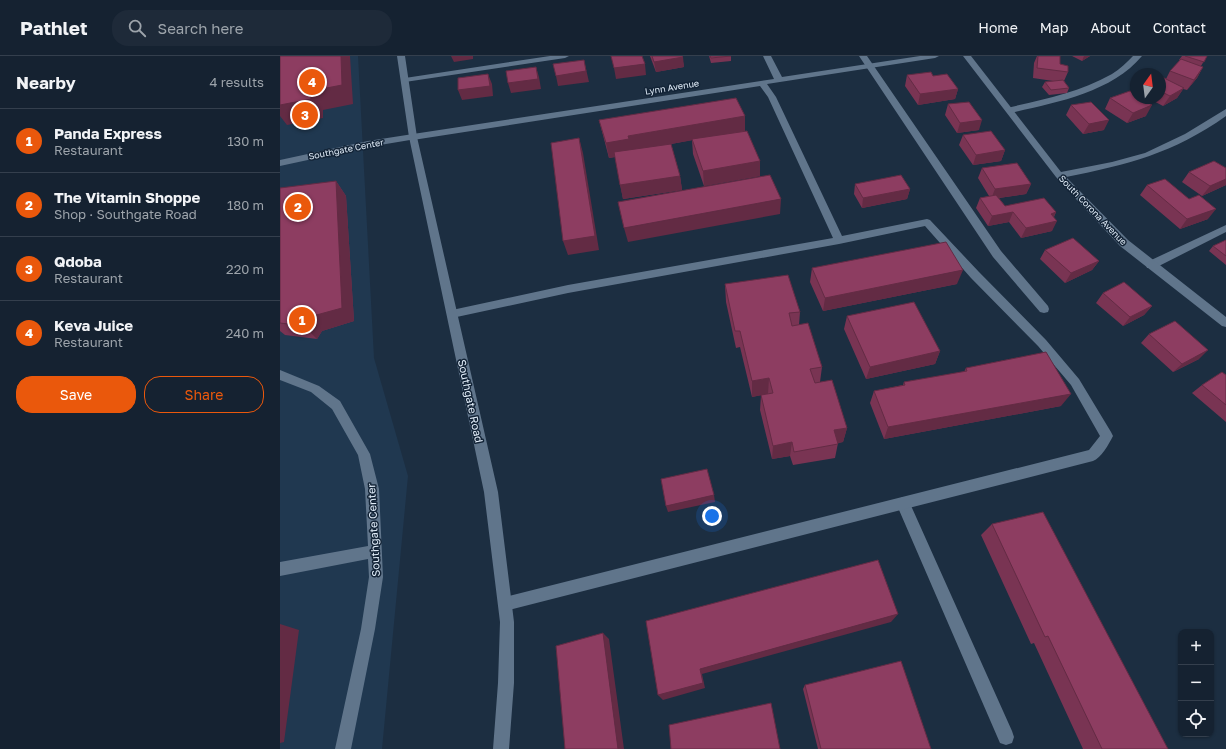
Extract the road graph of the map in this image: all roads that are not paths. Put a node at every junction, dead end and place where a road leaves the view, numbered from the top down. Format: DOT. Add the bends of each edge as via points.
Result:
graph roads {
  1 [pos="401,56"];
  2 [pos="565,56"];
  3 [pos="767,56"];
  4 [pos="863,56"];
  5 [pos="934,56"];
  6 [pos="967,56"];
  7 [pos="1138,56"];
  8 [pos="869,66"];
  9 [pos="405,80"];
  10 [pos="779,80"];
  11 [pos="762,83"];
  12 [pos="1010,110"];
  13 [pos="1226,112"];
  14 [pos="413,137"];
  15 [pos="280,162"];
  16 [pos="1059,175"];
  17 [pos="1226,228"];
  18 [pos="839,240"];
  19 [pos="1151,265"];
  20 [pos="1044,309"];
  21 [pos="452,314"];
  22 [pos="1226,323"];
  23 [pos="280,375"];
  24 [pos="903,503"];
  25 [pos="375,551"];
  26 [pos="280,570"];
  27 [pos="505,604"];
  28 [pos="1006,737"];
  29 [pos="343,749"];
  30 [pos="501,749"];
  1 -- 9 [label="street, Southgate Road"];
  2 -- 9 [label="street"];
  3 -- 10 [label="street"];
  4 -- 8 [label="street"];
  5 -- 8 [label="street, Lynn Avenue"];
  6 -- 12 [label="street, South Corona Avenue"];
  7 -- 12 [label="street" via="1116,75 1081,91 1063,98"];
  8 -- 10 [label="street, Lynn Avenue"];
  8 -- 20 [label="street" via="997,254"];
  9 -- 14 [label="street, Southgate Road"];
  10 -- 11 [label="street, Lynn Avenue"];
  11 -- 14 [label="street, Lynn Avenue"];
  11 -- 18 [label="street" via="772,97"];
  12 -- 16 [label="street, South Corona Avenue"];
  13 -- 16 [label="street" via="1214,122 1175,144 1154,152 1120,163"];
  14 -- 15 [label="street, Southgate Center"];
  14 -- 21 [label="street, Southgate Road"];
  16 -- 19 [label="street, South Corona Avenue" via="1124,243"];
  17 -- 19 [label="street"];
  18 -- 21 [label="street" via="568,289"];
  18 -- 24 [label="street" via="927,222 1056,359 1075,382 1107,436 1093,454"];
  19 -- 22 [label="street, South Corona Avenue"];
  21 -- 27 [label="street, Southgate Road" via="491,492"];
  23 -- 25 [label="street, Southgate Center" via="315,389 331,401 353,432 364,454 371,483"];
  24 -- 27 [label="street"];
  24 -- 28 [label="street"];
  25 -- 26 [label="street"];
  25 -- 29 [label="street, Southgate Center" via="376,576 368,630"];
  27 -- 30 [label="street, Southgate Road" via="506,683"];
}
